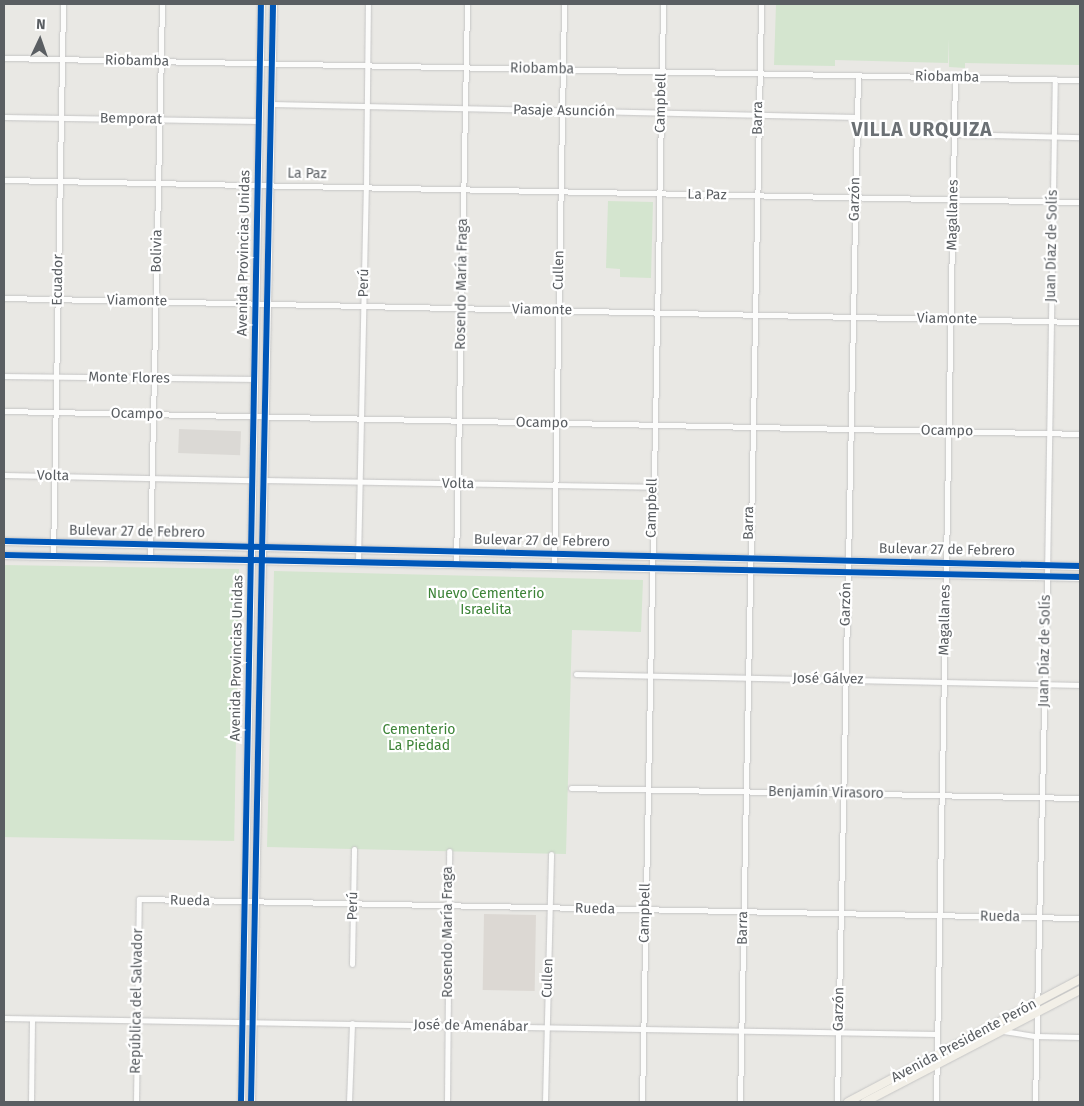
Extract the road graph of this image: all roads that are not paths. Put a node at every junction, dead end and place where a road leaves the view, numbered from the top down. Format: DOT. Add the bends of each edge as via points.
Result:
graph roads {
  1 [pos="63,4"];
  2 [pos="162,4"];
  3 [pos="261,4"];
  4 [pos="273,4"];
  5 [pos="368,4"];
  6 [pos="467,4"];
  7 [pos="564,4"];
  8 [pos="663,4"];
  9 [pos="761,4"];
  10 [pos="4,58"];
  11 [pos="62,59"];
  12 [pos="161,62"];
  13 [pos="260,64"];
  14 [pos="272,64"];
  15 [pos="366,66"];
  16 [pos="466,68"];
  17 [pos="563,70"];
  18 [pos="661,72"];
  19 [pos="759,74"];
  20 [pos="858,76"];
  21 [pos="955,77"];
  22 [pos="1055,79"];
  23 [pos="1080,80"];
  24 [pos="271,104"];
  25 [pos="366,106"];
  26 [pos="465,108"];
  27 [pos="562,111"];
  28 [pos="660,113"];
  29 [pos="758,115"];
  30 [pos="4,117"];
  31 [pos="857,117"];
  32 [pos="61,118"];
  33 [pos="160,119"];
  34 [pos="259,121"];
  35 [pos="954,134"];
  36 [pos="1054,136"];
  37 [pos="1080,137"];
  38 [pos="4,180"];
  39 [pos="60,182"];
  40 [pos="158,184"];
  41 [pos="258,186"];
  42 [pos="269,186"];
  43 [pos="366,188"];
  44 [pos="464,190"];
  45 [pos="560,192"];
  46 [pos="659,194"];
  47 [pos="756,195"];
  48 [pos="855,197"];
  49 [pos="953,199"];
  50 [pos="1053,201"];
  51 [pos="1080,202"];
  52 [pos="4,298"];
  53 [pos="58,300"];
  54 [pos="156,302"];
  55 [pos="256,304"];
  56 [pos="267,304"];
  57 [pos="364,306"];
  58 [pos="461,309"];
  59 [pos="558,311"];
  60 [pos="656,313"];
  61 [pos="754,315"];
  62 [pos="852,317"];
  63 [pos="951,319"];
  64 [pos="1051,322"];
  65 [pos="1080,322"];
  66 [pos="4,376"];
  67 [pos="56,376"];
  68 [pos="154,378"];
  69 [pos="255,380"];
  70 [pos="4,411"];
  71 [pos="56,412"];
  72 [pos="153,414"];
  73 [pos="254,416"];
  74 [pos="264,417"];
  75 [pos="361,419"];
  76 [pos="459,421"];
  77 [pos="556,423"];
  78 [pos="654,425"];
  79 [pos="752,427"];
  80 [pos="850,429"];
  81 [pos="949,431"];
  82 [pos="1050,433"];
  83 [pos="1080,434"];
  84 [pos="4,475"];
  85 [pos="55,476"];
  86 [pos="152,478"];
  87 [pos="253,480"];
  88 [pos="263,480"];
  89 [pos="359,482"];
  90 [pos="458,484"];
  91 [pos="555,485"];
  92 [pos="653,487"];
  93 [pos="4,541"];
  94 [pos="54,542"];
  95 [pos="150,544"];
  96 [pos="252,546"];
  97 [pos="262,547"];
  98 [pos="358,549"];
  99 [pos="456,551"];
  100 [pos="554,553"];
  101 [pos="4,555"];
  102 [pos="651,555"];
  103 [pos="53,556"];
  104 [pos="150,558"];
  105 [pos="749,558"];
  106 [pos="252,560"];
  107 [pos="261,560"];
  108 [pos="847,560"];
  109 [pos="358,562"];
  110 [pos="946,562"];
  111 [pos="456,564"];
  112 [pos="1048,565"];
  113 [pos="554,566"];
  114 [pos="1080,566"];
  115 [pos="651,568"];
  116 [pos="748,570"];
  117 [pos="846,572"];
  118 [pos="946,574"];
  119 [pos="1047,576"];
  120 [pos="1080,578"];
  121 [pos="576,674"];
  122 [pos="649,676"];
  123 [pos="748,678"];
  124 [pos="844,680"];
  125 [pos="944,682"];
  126 [pos="1045,684"];
  127 [pos="1080,685"];
  128 [pos="571,788"];
  129 [pos="648,790"];
  130 [pos="746,792"];
  131 [pos="842,793"];
  132 [pos="942,795"];
  133 [pos="1042,797"];
  134 [pos="1080,798"];
  135 [pos="354,849"];
  136 [pos="448,851"];
  137 [pos="551,854"];
  138 [pos="139,900"];
  139 [pos="246,902"];
  140 [pos="256,902"];
  141 [pos="353,904"];
  142 [pos="448,906"];
  143 [pos="550,908"];
  144 [pos="646,910"];
  145 [pos="744,912"];
  146 [pos="840,914"];
  147 [pos="940,915"];
  148 [pos="1039,918"];
  149 [pos="1080,918"];
  150 [pos="352,964"];
  151 [pos="1080,980"];
  152 [pos="1080,990"];
  153 [pos="1037,1002"];
  154 [pos="1036,1012"];
  155 [pos="4,1018"];
  156 [pos="32,1019"];
  157 [pos="137,1020"];
  158 [pos="243,1022"];
  159 [pos="253,1022"];
  160 [pos="352,1023"];
  161 [pos="448,1025"];
  162 [pos="547,1027"];
  163 [pos="644,1029"];
  164 [pos="741,1030"];
  165 [pos="1002,1031"];
  166 [pos="838,1032"];
  167 [pos="938,1034"];
  168 [pos="1036,1036"];
  169 [pos="1080,1037"];
  170 [pos="937,1055"];
  171 [pos="937,1065"];
  172 [pos="31,1102"];
  173 [pos="136,1102"];
  174 [pos="242,1102"];
  175 [pos="251,1102"];
  176 [pos="350,1102"];
  177 [pos="447,1102"];
  178 [pos="545,1102"];
  179 [pos="642,1102"];
  180 [pos="740,1102"];
  181 [pos="837,1102"];
  182 [pos="848,1102"];
  183 [pos="864,1102"];
  184 [pos="936,1102"];
  185 [pos="1035,1102"];
  1 -- 11 [label="street, Ecuador"];
  2 -- 12 [label="street, Bolivia"];
  3 -- 13 [label="main road, Avenida Provincias Unidas"];
  4 -- 14 [label="main road, Avenida Provincias Unidas"];
  5 -- 15 [label="street, Perú"];
  6 -- 16 [label="street, Rosendo María Fraga"];
  7 -- 17 [label="street, Cullen"];
  8 -- 18 [label="street, Campbell"];
  9 -- 19 [label="street, Barra"];
  10 -- 11 [label="street, Riobamba"];
  11 -- 12 [label="street, Riobamba"];
  11 -- 32 [label="street, Ecuador"];
  12 -- 13 [label="street, Riobamba"];
  12 -- 33 [label="street, Bolivia"];
  13 -- 14 [label="street, Riobamba"];
  13 -- 34 [label="main road, Avenida Provincias Unidas"];
  14 -- 15 [label="street, Riobamba"];
  14 -- 24 [label="main road, Avenida Provincias Unidas"];
  15 -- 16 [label="street, Riobamba"];
  15 -- 25 [label="street, Perú"];
  16 -- 17 [label="street, Riobamba"];
  16 -- 26 [label="street, Rosendo María Fraga"];
  17 -- 18 [label="street, Riobamba"];
  17 -- 27 [label="street, Cullen"];
  18 -- 19 [label="street, Riobamba"];
  18 -- 28 [label="street, Campbell"];
  19 -- 20 [label="street, Riobamba"];
  19 -- 29 [label="street, Barra"];
  20 -- 21 [label="street, Riobamba"];
  20 -- 31 [label="street, Garzón"];
  21 -- 22 [label="street, Riobamba"];
  21 -- 35 [label="street, Magallanes"];
  22 -- 23 [label="street, Riobamba"];
  22 -- 36 [label="street, Juan Díaz de Solís"];
  24 -- 25 [label="street, Pasaje Asunción"];
  24 -- 42 [label="main road, Avenida Provincias Unidas"];
  25 -- 26 [label="street, Pasaje Asunción"];
  25 -- 43 [label="street, Perú"];
  26 -- 27 [label="street, Pasaje Asunción"];
  26 -- 44 [label="street, Rosendo María Fraga"];
  27 -- 28 [label="street, Pasaje Asunción"];
  27 -- 45 [label="street, Cullen"];
  28 -- 29 [label="street, Pasaje Asunción"];
  28 -- 46 [label="street, Campbell"];
  29 -- 31 [label="street, Pasaje Asunción"];
  29 -- 47 [label="street, Barra"];
  30 -- 32 [label="street, Bemporat"];
  31 -- 48 [label="street, Garzón"];
  32 -- 33 [label="street, Bemporat"];
  32 -- 39 [label="street, Ecuador"];
  33 -- 34 [label="street, Bemporat"];
  33 -- 40 [label="street, Bolivia"];
  34 -- 41 [label="main road, Avenida Provincias Unidas"];
  35 -- 36 [label="street"];
  35 -- 49 [label="street, Magallanes"];
  36 -- 37 [label="street"];
  36 -- 50 [label="street, Juan Díaz de Solís"];
  38 -- 39 [label="street, La Paz"];
  39 -- 40 [label="street, La Paz"];
  39 -- 53 [label="street, Ecuador"];
  40 -- 41 [label="street, La Paz"];
  40 -- 54 [label="street, Bolivia"];
  41 -- 42 [label="street, La Paz"];
  41 -- 55 [label="main road, Avenida Provincias Unidas"];
  42 -- 43 [label="street, La Paz"];
  42 -- 56 [label="main road, Avenida Provincias Unidas"];
  43 -- 44 [label="street, La Paz"];
  43 -- 57 [label="street, Perú"];
  44 -- 45 [label="street, La Paz"];
  44 -- 58 [label="street, Rosendo María Fraga"];
  45 -- 46 [label="street, La Paz"];
  45 -- 59 [label="street, Cullen"];
  46 -- 47 [label="street, La Paz"];
  46 -- 60 [label="street, Campbell"];
  47 -- 48 [label="street, La Paz"];
  47 -- 61 [label="street, Barra"];
  48 -- 49 [label="street, La Paz"];
  48 -- 62 [label="street, Garzón"];
  49 -- 50 [label="street, La Paz"];
  49 -- 63 [label="street, Magallanes"];
  50 -- 51 [label="street, La Paz"];
  50 -- 64 [label="street, Juan Díaz de Solís"];
  52 -- 53 [label="street, Viamonte"];
  53 -- 54 [label="street, Viamonte"];
  53 -- 67 [label="street, Ecuador"];
  54 -- 55 [label="street, Viamonte"];
  54 -- 68 [label="street, Bolivia"];
  55 -- 56 [label="street, Viamonte"];
  55 -- 69 [label="main road, Avenida Provincias Unidas"];
  56 -- 57 [label="street, Viamonte"];
  56 -- 74 [label="main road, Avenida Provincias Unidas"];
  57 -- 58 [label="street, Viamonte"];
  57 -- 75 [label="street, Perú"];
  58 -- 59 [label="street, Viamonte"];
  58 -- 76 [label="street, Rosendo María Fraga"];
  59 -- 60 [label="street, Viamonte"];
  59 -- 77 [label="street, Cullen"];
  60 -- 61 [label="street, Viamonte"];
  60 -- 78 [label="street, Campbell"];
  61 -- 62 [label="street, Viamonte"];
  61 -- 79 [label="street, Barra"];
  62 -- 63 [label="street, Viamonte"];
  62 -- 80 [label="street, Garzón"];
  63 -- 64 [label="street, Viamonte"];
  63 -- 81 [label="street, Magallanes"];
  64 -- 65 [label="street, Viamonte"];
  64 -- 82 [label="street, Juan Díaz de Solís"];
  66 -- 67 [label="street, Monte Flores"];
  67 -- 68 [label="street, Monte Flores"];
  67 -- 71 [label="street, Ecuador"];
  68 -- 69 [label="street, Monte Flores"];
  68 -- 72 [label="street, Bolivia"];
  69 -- 73 [label="main road, Avenida Provincias Unidas"];
  70 -- 71 [label="street, Ocampo"];
  71 -- 72 [label="street, Ocampo"];
  71 -- 85 [label="street, Ecuador"];
  72 -- 73 [label="street, Ocampo"];
  72 -- 86 [label="street, Bolivia"];
  73 -- 74 [label="street, Ocampo"];
  73 -- 87 [label="main road, Avenida Provincias Unidas"];
  74 -- 75 [label="street, Ocampo"];
  74 -- 88 [label="main road, Avenida Provincias Unidas"];
  75 -- 76 [label="street, Ocampo"];
  75 -- 89 [label="street, Perú"];
  76 -- 77 [label="street, Ocampo"];
  76 -- 90 [label="street, Rosendo María Fraga"];
  77 -- 78 [label="street, Ocampo"];
  77 -- 91 [label="street, Cullen"];
  78 -- 79 [label="street, Ocampo"];
  78 -- 92 [label="street, Campbell"];
  79 -- 80 [label="street, Ocampo"];
  79 -- 105 [label="street, Barra"];
  80 -- 81 [label="street, Ocampo"];
  80 -- 108 [label="street, Garzón"];
  81 -- 82 [label="street, Ocampo"];
  81 -- 110 [label="street, Magallanes"];
  82 -- 83 [label="street, Ocampo"];
  82 -- 112 [label="street, Juan Díaz de Solís"];
  84 -- 85 [label="street, Volta"];
  85 -- 86 [label="street, Volta"];
  85 -- 94 [label="street, Ecuador"];
  86 -- 87 [label="street, Volta"];
  86 -- 95 [label="street, Bolivia"];
  87 -- 96 [label="main road, Avenida Provincias Unidas"];
  88 -- 89 [label="street, Volta"];
  88 -- 97 [label="main road, Avenida Provincias Unidas"];
  89 -- 90 [label="street, Volta"];
  89 -- 98 [label="street, Perú"];
  90 -- 91 [label="street, Volta"];
  90 -- 99 [label="street, Rosendo María Fraga"];
  91 -- 92 [label="street, Volta"];
  91 -- 100 [label="street, Cullen"];
  92 -- 102 [label="street, Campbell"];
  93 -- 94 [label="main road, Bulevar 27 de Febrero"];
  94 -- 95 [label="main road, Bulevar 27 de Febrero"];
  94 -- 103 [label="street, Ecuador"];
  95 -- 96 [label="main road, Bulevar 27 de Febrero"];
  95 -- 104 [label="street, Bolivia"];
  96 -- 97 [label="main road, Bulevar 27 de Febrero"];
  96 -- 106 [label="main road, Avenida Provincias Unidas"];
  97 -- 98 [label="main road, Bulevar 27 de Febrero"];
  97 -- 107 [label="main road, Avenida Provincias Unidas"];
  98 -- 99 [label="main road, Bulevar 27 de Febrero"];
  98 -- 109 [label="street, Perú"];
  99 -- 100 [label="main road, Bulevar 27 de Febrero"];
  99 -- 111 [label="street, Rosendo María Fraga"];
  100 -- 102 [label="main road, Bulevar 27 de Febrero"];
  100 -- 113 [label="street, Cullen"];
  101 -- 103 [label="main road, Bulevar 27 de Febrero"];
  102 -- 105 [label="main road, Bulevar 27 de Febrero"];
  102 -- 115 [label="street, Campbell"];
  103 -- 104 [label="main road, Bulevar 27 de Febrero"];
  104 -- 106 [label="main road, Bulevar 27 de Febrero"];
  105 -- 108 [label="main road, Bulevar 27 de Febrero"];
  105 -- 116 [label="street, Barra"];
  106 -- 107 [label="main road, Bulevar 27 de Febrero"];
  106 -- 139 [label="main road, Avenida Provincias Unidas"];
  107 -- 109 [label="main road, Bulevar 27 de Febrero"];
  107 -- 140 [label="main road, Avenida Provincias Unidas"];
  108 -- 110 [label="main road, Bulevar 27 de Febrero"];
  108 -- 117 [label="street, Garzón"];
  109 -- 111 [label="main road, Bulevar 27 de Febrero"];
  110 -- 112 [label="main road, Bulevar 27 de Febrero"];
  110 -- 118 [label="street, Magallanes"];
  111 -- 113 [label="main road, Bulevar 27 de Febrero"];
  112 -- 114 [label="main road, Bulevar 27 de Febrero"];
  112 -- 119 [label="street, Juan Díaz de Solís"];
  113 -- 115 [label="main road, Bulevar 27 de Febrero"];
  115 -- 116 [label="main road, Bulevar 27 de Febrero"];
  115 -- 122 [label="street, Campbell"];
  116 -- 117 [label="main road, Bulevar 27 de Febrero"];
  116 -- 123 [label="street, Barra"];
  117 -- 118 [label="main road, Bulevar 27 de Febrero"];
  117 -- 124 [label="street, Garzón"];
  118 -- 119 [label="main road, Bulevar 27 de Febrero"];
  118 -- 125 [label="street, Magallanes"];
  119 -- 120 [label="main road, Bulevar 27 de Febrero"];
  119 -- 126 [label="street, Juan Díaz de Solís"];
  121 -- 122 [label="street, José Gálvez"];
  122 -- 123 [label="street, José Gálvez"];
  122 -- 129 [label="street, Campbell"];
  123 -- 124 [label="street, José Gálvez"];
  123 -- 130 [label="street, Barra"];
  124 -- 125 [label="street, José Gálvez"];
  124 -- 131 [label="street, Garzón"];
  125 -- 126 [label="street, José Gálvez"];
  125 -- 132 [label="street, Magallanes"];
  126 -- 127 [label="street, José Gálvez"];
  126 -- 133 [label="street, Juan Díaz de Solís"];
  128 -- 129 [label="street, Benjamín Virasoro"];
  129 -- 130 [label="street, Benjamín Virasoro"];
  129 -- 144 [label="street, Campbell"];
  130 -- 131 [label="street, Benjamín Virasoro"];
  130 -- 145 [label="street, Barra"];
  131 -- 132 [label="street, Benjamín Virasoro"];
  131 -- 146 [label="street, Garzón"];
  132 -- 133 [label="street, Benjamín Virasoro"];
  132 -- 147 [label="street, Magallanes"];
  133 -- 134 [label="street, Benjamín Virasoro"];
  133 -- 148 [label="street, Juan Díaz de Solís"];
  135 -- 141 [label="street, Perú"];
  136 -- 142 [label="street, Rosendo María Fraga"];
  137 -- 143 [label="street, Cullen"];
  138 -- 139 [label="street, Rueda"];
  138 -- 157 [label="street, República del Salvador"];
  139 -- 140 [label="street, Rueda"];
  139 -- 158 [label="main road, Avenida Provincias Unidas"];
  140 -- 141 [label="street, Rueda"];
  140 -- 159 [label="main road, Avenida Provincias Unidas"];
  141 -- 142 [label="street, Rueda"];
  141 -- 150 [label="street, Perú"];
  142 -- 143 [label="street, Rueda"];
  142 -- 161 [label="street, Rosendo María Fraga"];
  143 -- 144 [label="street, Rueda"];
  143 -- 162 [label="street, Cullen"];
  144 -- 145 [label="street, Rueda"];
  144 -- 163 [label="street, Campbell"];
  145 -- 146 [label="street, Rueda"];
  145 -- 164 [label="street, Barra"];
  146 -- 147 [label="street, Rueda"];
  146 -- 166 [label="street, Garzón"];
  147 -- 148 [label="street, Rueda"];
  147 -- 167 [label="street, Magallanes"];
  148 -- 149 [label="street, Rueda"];
  148 -- 153 [label="street, Juan Díaz de Solís"];
  151 -- 153 [label="main road, Avenida Presidente Perón"];
  152 -- 154 [label="main road, Avenida Presidente Perón"];
  153 -- 154 [label="street, Juan Díaz de Solís"];
  153 -- 170 [label="main road, Avenida Presidente Perón"];
  154 -- 165 [label="main road, Avenida Presidente Perón"];
  154 -- 168 [label="street, Juan Díaz de Solís"];
  155 -- 156 [label="street, José de Amenábar"];
  156 -- 157 [label="street, José de Amenábar"];
  156 -- 172 [label="street"];
  157 -- 158 [label="street, José de Amenábar"];
  157 -- 173 [label="street, República del Salvador"];
  158 -- 159 [label="street, José de Amenábar"];
  158 -- 174 [label="main road, Avenida Provincias Unidas"];
  159 -- 160 [label="street, José de Amenábar"];
  159 -- 175 [label="main road, Avenida Provincias Unidas"];
  160 -- 161 [label="street, José de Amenábar"];
  160 -- 176 [label="street"];
  161 -- 162 [label="street, José de Amenábar"];
  161 -- 177 [label="street, Rosendo María Fraga"];
  162 -- 163 [label="street, José de Amenábar"];
  162 -- 178 [label="street, Cullen"];
  163 -- 164 [label="street, José de Amenábar"];
  163 -- 179 [label="street, Campbell"];
  164 -- 166 [label="street, José de Amenábar"];
  164 -- 180 [label="street, Barra"];
  165 -- 168 [label="street"];
  165 -- 171 [label="main road, Avenida Presidente Perón"];
  166 -- 167 [label="street, José de Amenábar"];
  166 -- 181 [label="street, Garzón"];
  167 -- 170 [label="street, Magallanes"];
  168 -- 169 [label="street"];
  168 -- 185 [label="street, Juan Díaz de Solís"];
  170 -- 171 [label="street, Magallanes"];
  170 -- 182 [label="main road, Avenida Presidente Perón"];
  171 -- 183 [label="main road, Avenida Presidente Perón"];
  171 -- 184 [label="street, Magallanes"];
}
